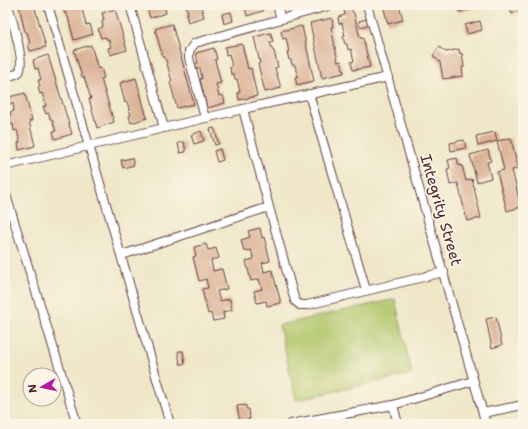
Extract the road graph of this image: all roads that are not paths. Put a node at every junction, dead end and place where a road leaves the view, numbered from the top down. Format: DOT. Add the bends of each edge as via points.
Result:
graph roads {
  1 [pos="8,5"];
  2 [pos="48,5"];
  3 [pos="130,5"];
  4 [pos="277,5"];
  5 [pos="332,5"];
  6 [pos="367,5"];
  7 [pos="281,19"];
  8 [pos="388,77"];
  9 [pos="5,78"];
  10 [pos="309,94"];
  11 [pos="242,109"];
  12 [pos="205,118"];
  13 [pos="164,128"];
  14 [pos="88,146"];
  15 [pos="5,166"];
  16 [pos="5,192"];
  17 [pos="269,207"];
  18 [pos="122,255"];
  19 [pos="444,272"];
  20 [pos="366,290"];
  21 [pos="474,382"];
  22 [pos="394,405"];
  23 [pos="523,405"];
  24 [pos="483,413"];
  25 [pos="306,422"];
  26 [pos="77,424"];
  27 [pos="170,424"];
  28 [pos="291,424"];
  29 [pos="398,424"];
  30 [pos="486,424"];
  1 -- 9 [label="street" via="22,66 18,74"];
  2 -- 14 [label="street"];
  3 -- 13 [label="street"];
  4 -- 7 [label="street"];
  5 -- 7 [label="street"];
  6 -- 8 [label="street, Integrity Street"];
  7 -- 12 [label="street" via="195,43 189,51 189,58"];
  8 -- 10 [label="street"];
  8 -- 19 [label="street, Integrity Street"];
  10 -- 11 [label="street"];
  10 -- 20 [label="street"];
  11 -- 12 [label="street"];
  11 -- 17 [label="street"];
  12 -- 13 [label="street"];
  13 -- 14 [label="street"];
  14 -- 15 [label="street"];
  14 -- 18 [label="street"];
  16 -- 26 [label="street"];
  17 -- 18 [label="street"];
  17 -- 20 [label="street" via="296,301 300,305"];
  18 -- 27 [label="street"];
  19 -- 20 [label="street"];
  19 -- 21 [label="street, Integrity Street"];
  21 -- 22 [label="street"];
  21 -- 24 [label="street, Integrity Street"];
  22 -- 25 [label="street"];
  22 -- 29 [label="street"];
  23 -- 24 [label="street"];
  24 -- 30 [label="street, Integrity Street"];
  25 -- 28 [label="street"];
}
